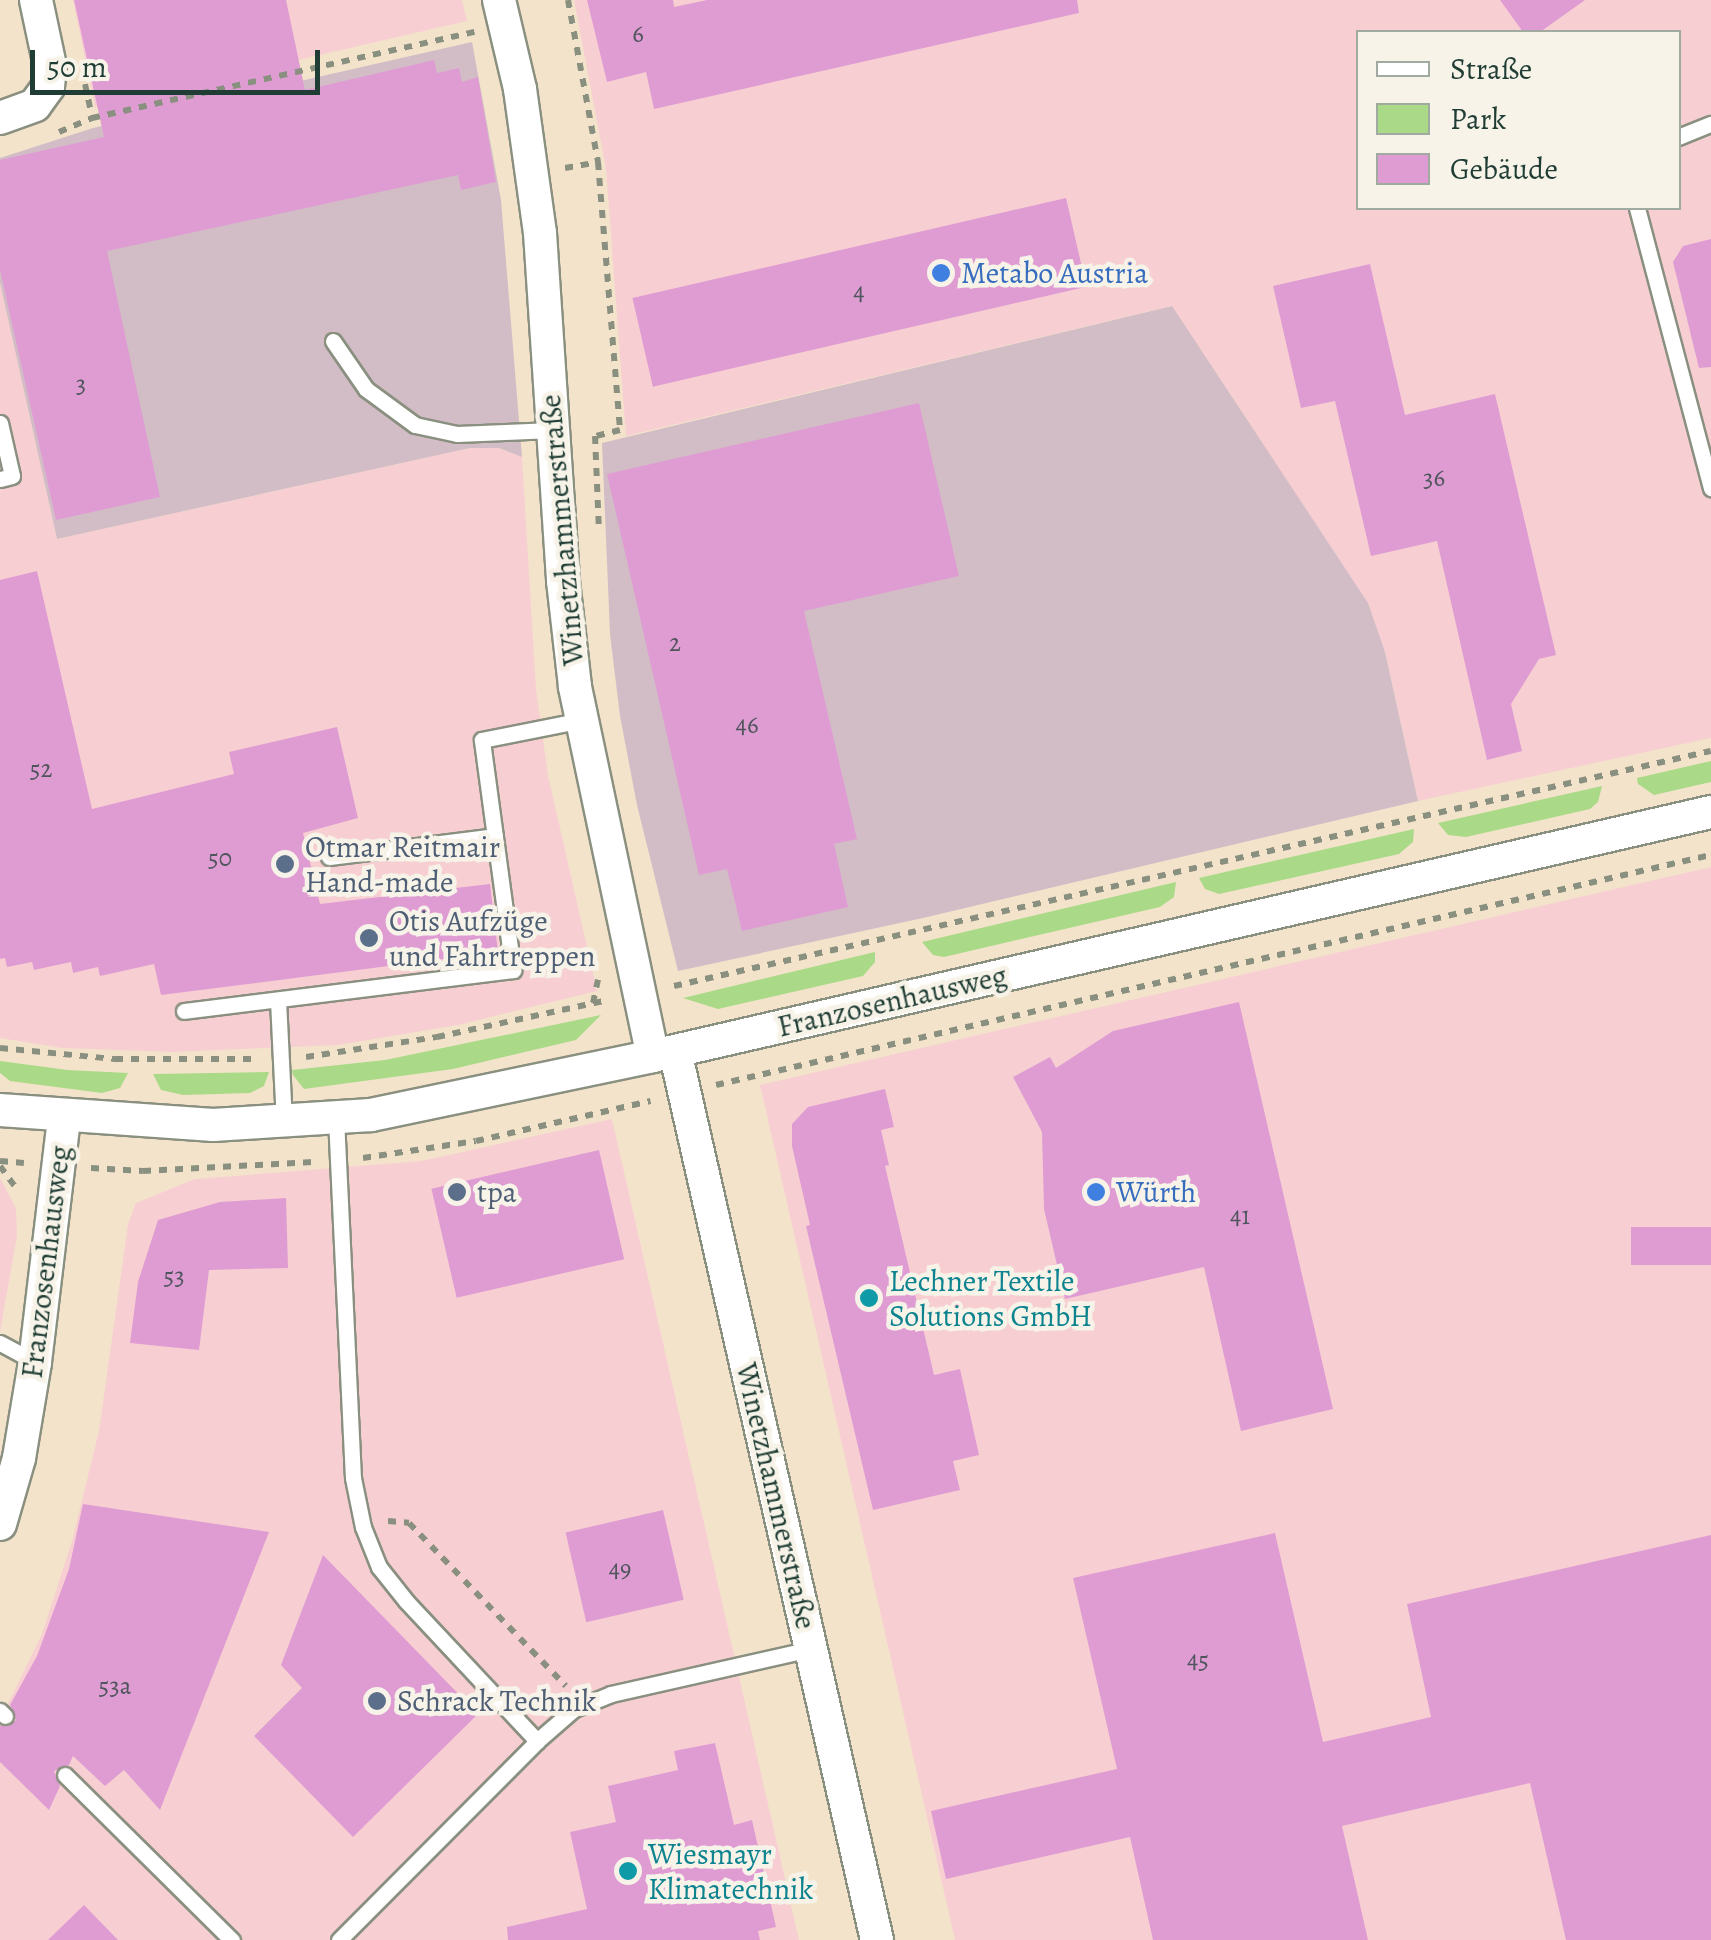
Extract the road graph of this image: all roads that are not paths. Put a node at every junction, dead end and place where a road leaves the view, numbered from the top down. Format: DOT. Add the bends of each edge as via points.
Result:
graph roads {
  1 [pos="36,0"];
  2 [pos="502,12"];
  3 [pos="0,118"];
  4 [pos="1711,124"];
  5 [pos="1681,136"];
  6 [pos="1638,210"];
  7 [pos="333,341"];
  8 [pos="0,424"];
  9 [pos="554,438"];
  10 [pos="0,479"];
  11 [pos="1711,488"];
  12 [pos="582,720"];
  13 [pos="1711,812"];
  14 [pos="495,836"];
  15 [pos="329,857"];
  16 [pos="278,1000"];
  17 [pos="184,1011"];
  18 [pos="664,1054"];
  19 [pos="0,1110"];
  20 [pos="64,1117"];
  21 [pos="336,1118"];
  22 [pos="284,1123"];
  23 [pos="0,1343"];
  24 [pos="35,1362"];
  25 [pos="0,1524"];
  26 [pos="811,1649"];
  27 [pos="538,1740"];
  28 [pos="64,1775"];
  29 [pos="232,1940"];
  30 [pos="339,1940"];
  31 [pos="878,1940"];
  1 -- 3 [label="street" via="48,87 35,106"];
  2 -- 9 [label="street, Winetzhammerstraße" via="540,233"];
  4 -- 5 [label="lane"];
  6 -- 11 [label="lane"];
  7 -- 9 [label="lane" via="366,389 414,425"];
  8 -- 10 [label="lane" via="12,476"];
  9 -- 12 [label="street, Winetzhammerstraße" via="563,580"];
  12 -- 14 [label="lane" via="482,740"];
  12 -- 18 [label="street, Winetzhammerstraße" via="638,993"];
  13 -- 18 [label="street, Franzosenhausweg"];
  14 -- 15 [label="lane"];
  14 -- 16 [label="lane" via="514,970"];
  16 -- 17 [label="lane"];
  16 -- 22 [label="lane"];
  18 -- 21 [label="street, Franzosenhausweg"];
  18 -- 26 [label="street, Winetzhammerstraße" via="685,1092"];
  19 -- 20 [label="street, Franzosenhausweg"];
  20 -- 22 [label="street, Franzosenhausweg"];
  20 -- 24 [label="street, Franzosenhausweg"];
  21 -- 22 [label="street, Franzosenhausweg"];
  21 -- 27 [label="lane" via="354,1478 362,1519 378,1567"];
  23 -- 24 [label="lane"];
  24 -- 25 [label="street, Franzosenhausweg"];
  26 -- 27 [label="lane" via="611,1694 584,1705"];
  26 -- 31 [label="street, Winetzhammerstraße"];
  27 -- 30 [label="lane"];
  28 -- 29 [label="lane"];
}
